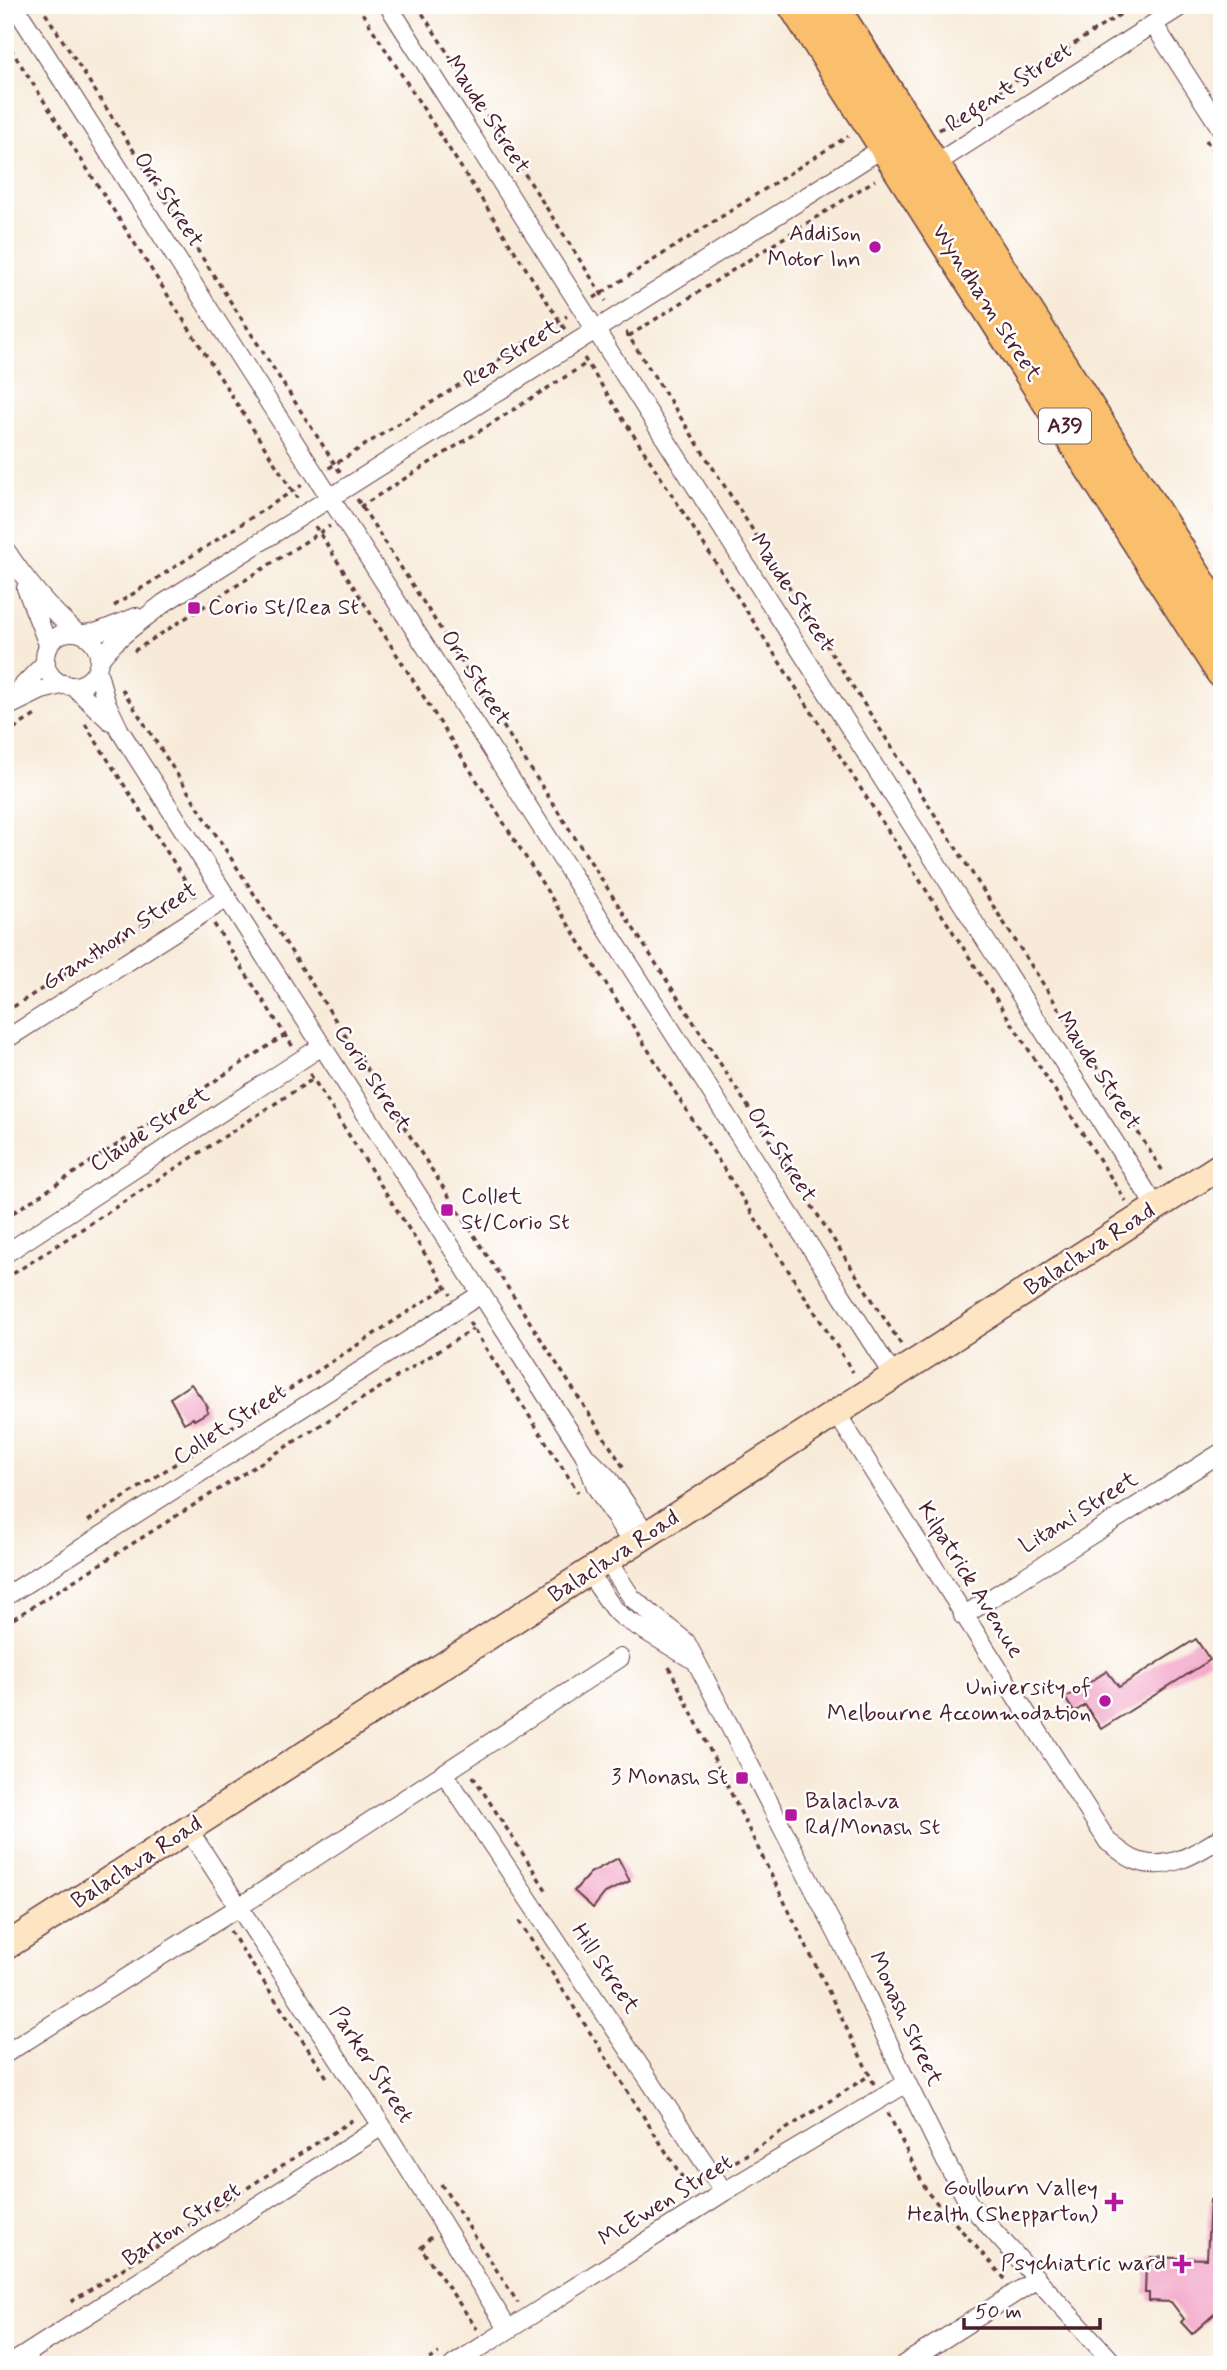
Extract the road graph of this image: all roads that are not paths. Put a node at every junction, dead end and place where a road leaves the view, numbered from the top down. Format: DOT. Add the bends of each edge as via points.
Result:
graph roads {
  1 [pos="14,5"];
  2 [pos="388,5"];
  3 [pos="795,5"];
  4 [pos="831,5"];
  5 [pos="1184,5"];
  6 [pos="1154,24"];
  7 [pos="1222,130"];
  8 [pos="911,136"];
  9 [pos="920,173"];
  10 [pos="596,331"];
  11 [pos="330,498"];
  12 [pos="5,549"];
  13 [pos="19,572"];
  14 [pos="164,603"];
  15 [pos="1222,619"];
  16 [pos="80,633"];
  17 [pos="47,654"];
  18 [pos="98,665"];
  19 [pos="1222,671"];
  20 [pos="69,685"];
  21 [pos="5,705"];
  22 [pos="120,731"];
  23 [pos="227,898"];
  24 [pos="5,1040"];
  25 [pos="322,1046"];
  26 [pos="1222,1165"];
  27 [pos="1156,1207"];
  28 [pos="5,1254"];
  29 [pos="481,1294"];
  30 [pos="894,1377"];
  31 [pos="837,1414"];
  32 [pos="1222,1452"];
  33 [pos="641,1541"];
  34 [pos="599,1567"];
  35 [pos="5,1597"];
  36 [pos="963,1616"];
  37 [pos="620,1658"];
  38 [pos="444,1773"];
  39 [pos="188,1829"];
  40 [pos="1222,1837"];
  41 [pos="239,1907"];
  42 [pos="5,1947"];
  43 [pos="5,2054"];
  44 [pos="907,2083"];
  45 [pos="382,2126"];
  46 [pos="724,2192"];
  47 [pos="1037,2279"];
  48 [pos="508,2329"];
  49 [pos="9,2365"];
  50 [pos="453,2365"];
  51 [pos="903,2365"];
  52 [pos="1115,2365"];
  1 -- 11 [label="street, Orr Street"];
  2 -- 10 [label="street, Maude Street"];
  3 -- 8 [label="highway, Wyndham Street / A39"];
  4 -- 8 [label="highway, Wyndham Street / A39"];
  5 -- 6 [label="street, Regent Street"];
  6 -- 7 [label="street"];
  6 -- 9 [label="street, Regent Street"];
  8 -- 9 [label="highway, Wyndham Street / A39"];
  8 -- 10 [label="street, Rea Street"];
  9 -- 15 [label="highway, Wyndham Street / A39"];
  9 -- 19 [label="highway, Wyndham Street / A39"];
  10 -- 11 [label="street, Rea Street"];
  10 -- 27 [label="street, Maude Street"];
  11 -- 14 [label="street, Rea Street"];
  11 -- 30 [label="street, Orr Street"];
  12 -- 13 [label="street"];
  13 -- 16 [label="street" via="58,617"];
  13 -- 17 [label="street" via="43,627"];
  14 -- 16 [label="street, Rea Street" via="120,624"];
  14 -- 18 [label="street, Rea Street" via="106,651"];
  16 -- 17 [label="street" via="60,635"];
  16 -- 18 [label="street" via="96,645"];
  17 -- 20 [label="street" via="52,676"];
  17 -- 21 [label="street"];
  18 -- 20 [label="street" via="87,681"];
  18 -- 22 [label="street, Corio Street" via="106,702"];
  20 -- 21 [label="street"];
  20 -- 22 [label="street, Corio Street"];
  22 -- 23 [label="street, Corio Street"];
  23 -- 24 [label="street, Granthorn Street"];
  23 -- 25 [label="street, Corio Street"];
  25 -- 28 [label="street, Claude Street"];
  25 -- 29 [label="street, Corio Street"];
  26 -- 27 [label="main road, Balaclava Road"];
  27 -- 30 [label="main road, Balaclava Road"];
  29 -- 33 [label="street, Corio Street" via="584,1454 597,1487"];
  29 -- 35 [label="street, Collet Street"];
  30 -- 31 [label="main road, Balaclava Road"];
  31 -- 33 [label="main road, Balaclava Road"];
  31 -- 36 [label="street, Kilpatrick Avenue"];
  32 -- 36 [label="street, Litani Street"];
  33 -- 34 [label="main road, Balaclava Road"];
  34 -- 39 [label="main road, Balaclava Road"];
  34 -- 44 [label="street, Monash Street" via="686,1642 848,1953"];
  36 -- 40 [label="street, Kilpatrick Avenue" via="1108,1842 1136,1861 1167,1864"];
  37 -- 38 [label="street"];
  38 -- 41 [label="street"];
  38 -- 46 [label="street, Hill Street"];
  39 -- 41 [label="street, Parker Street"];
  39 -- 42 [label="main road, Balaclava Road"];
  41 -- 43 [label="street"];
  41 -- 45 [label="street, Parker Street"];
  44 -- 46 [label="street, McEwen Street"];
  44 -- 47 [label="street, Monash Street" via="970,2205"];
  45 -- 48 [label="street, Parker Street"];
  45 -- 49 [label="street, Barton Street"];
  46 -- 48 [label="street, McEwen Street"];
  47 -- 51 [label="street"];
  47 -- 52 [label="street, Monash Street"];
  48 -- 50 [label="street, McEwen Street"];
}
